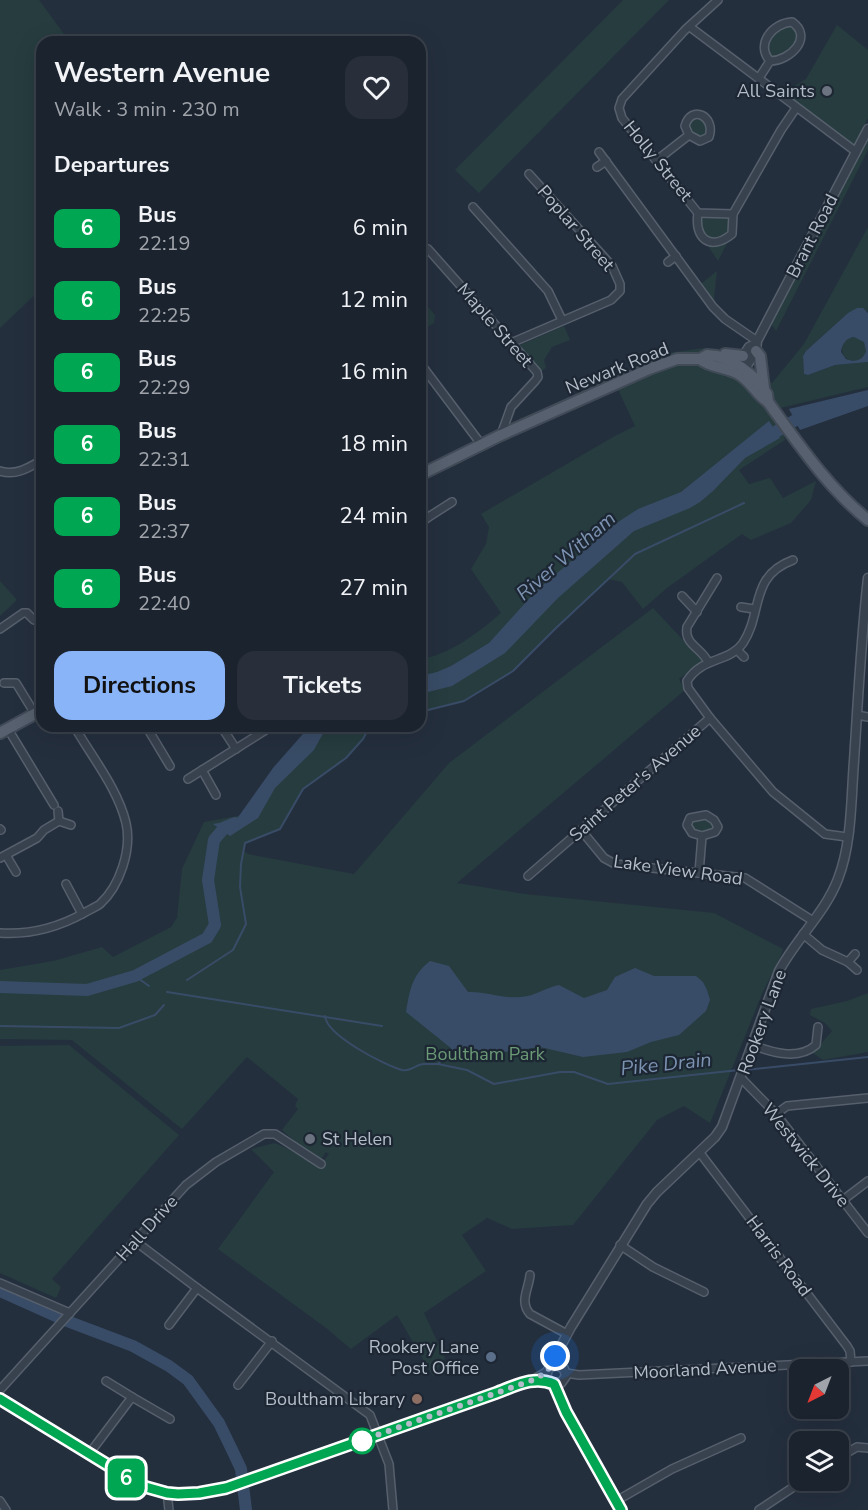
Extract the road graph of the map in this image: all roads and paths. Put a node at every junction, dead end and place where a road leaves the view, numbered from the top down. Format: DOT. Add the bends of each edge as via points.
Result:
graph roads {
  1 [pos="718,0"];
  2 [pos="690,27"];
  3 [pos="770,61"];
  4 [pos="759,78"];
  5 [pos="796,108"];
  6 [pos="868,129"];
  7 [pos="689,135"];
  8 [pos="599,152"];
  9 [pos="855,152"];
  10 [pos="657,160"];
  11 [pos="606,161"];
  12 [pos="597,167"];
  13 [pos="529,174"];
  14 [pos="473,207"];
  15 [pos="698,213"];
  16 [pos="733,214"];
  17 [pos="428,249"];
  18 [pos="676,256"];
  19 [pos="668,262"];
  20 [pos="562,320"];
  21 [pos="511,343"];
  22 [pos="757,345"];
  23 [pos="700,359"];
  24 [pos="740,367"];
  25 [pos="426,371"];
  26 [pos="764,389"];
  27 [pos="768,402"];
  28 [pos="501,435"];
  29 [pos="481,444"];
  30 [pos="36,463"];
  31 [pos="0,471"];
  32 [pos="426,472"];
  33 [pos="452,502"];
  34 [pos="426,515"];
  35 [pos="428,518"];
  36 [pos="867,521"];
  37 [pos="787,560"];
  38 [pos="717,578"];
  39 [pos="868,578"];
  40 [pos="682,596"];
  41 [pos="741,607"];
  42 [pos="754,609"];
  43 [pos="697,612"];
  44 [pos="36,620"];
  45 [pos="0,629"];
  46 [pos="737,651"];
  47 [pos="744,657"];
  48 [pos="708,662"];
  49 [pos="4,683"];
  50 [pos="36,708"];
  51 [pos="36,713"];
  52 [pos="857,715"];
  53 [pos="868,717"];
  54 [pos="710,718"];
  55 [pos="4,731"];
  56 [pos="78,732"];
  57 [pos="150,732"];
  58 [pos="225,732"];
  59 [pos="263,732"];
  60 [pos="236,749"];
  61 [pos="170,766"];
  62 [pos="202,770"];
  63 [pos="188,779"];
  64 [pos="216,795"];
  65 [pos="59,821"];
  66 [pos="71,825"];
  67 [pos="581,830"];
  68 [pos="702,836"];
  69 [pos="847,837"];
  70 [pos="3,857"];
  71 [pos="16,872"];
  72 [pos="699,873"];
  73 [pos="528,876"];
  74 [pos="66,884"];
  75 [pos="82,914"];
  76 [pos="813,921"];
  77 [pos="0,933"];
  78 [pos="803,934"];
  79 [pos="855,954"];
  80 [pos="848,962"];
  81 [pos="857,970"];
  82 [pos="818,1027"];
  83 [pos="752,1045"];
  84 [pos="743,1073"];
  85 [pos="868,1098"];
  86 [pos="776,1114"];
  87 [pos="700,1153"];
  88 [pos="321,1164"];
  89 [pos="868,1181"];
  90 [pos="843,1200"];
  91 [pos="868,1233"];
  92 [pos="135,1241"];
  93 [pos="620,1245"];
  94 [pos="530,1275"];
  95 [pos="0,1283"];
  96 [pos="197,1288"];
  97 [pos="704,1292"];
  98 [pos="66,1317"];
  99 [pos="169,1324"];
  100 [pos="567,1334"];
  101 [pos="272,1341"];
  102 [pos="558,1353"];
  103 [pos="868,1361"];
  104 [pos="851,1362"];
  105 [pos="549,1369"];
  106 [pos="559,1378"];
  107 [pos="533,1380"];
  108 [pos="106,1381"];
  109 [pos="238,1385"];
  110 [pos="0,1390"];
  111 [pos="132,1396"];
  112 [pos="0,1399"];
  113 [pos="170,1419"];
  114 [pos="378,1435"];
  115 [pos="741,1438"];
  116 [pos="868,1448"];
  117 [pos="849,1451"];
  118 [pos="89,1454"];
  119 [pos="789,1490"];
  120 [pos="167,1493"];
  121 [pos="0,1501"];
  122 [pos="616,1501"];
  123 [pos="6,1510"];
  124 [pos="169,1510"];
  125 [pos="393,1510"];
  126 [pos="621,1510"];
  127 [pos="759,1510"];
  1 -- 2 [label="street"];
  2 -- 4 [label="street"];
  2 -- 10 [label="street, Holly Street" via="622,99 619,108 622,118"];
  3 -- 3 [label="street" via="765,50 767,36 780,25 792,22 800,31 797,47 788,58"];
  3 -- 4 [label="street"];
  4 -- 5 [label="street"];
  5 -- 9 [label="street"];
  5 -- 16 [label="street, Holly Street"];
  6 -- 9 [label="street, Brant Road"];
  7 -- 10 [label="street"];
  8 -- 11 [label="street"];
  9 -- 22 [label="street, Brant Road"];
  10 -- 15 [label="street, Holly Street"];
  11 -- 12 [label="street"];
  11 -- 18 [label="street"];
  13 -- 20 [label="street, Poplar Street" via="612,266 620,284 616,297"];
  14 -- 20 [label="street" via="548,291"];
  15 -- 16 [label="street, Holly Street"];
  15 -- 16 [label="street, Holly Street" via="699,231 704,240 713,243 723,242 732,234"];
  17 -- 21 [label="street, Maple Street"];
  18 -- 19 [label="street"];
  18 -- 22 [label="street" via="725,320"];
  20 -- 21 [label="street"];
  21 -- 28 [label="street, Maple Street" via="538,377 511,407"];
  22 -- 24 [label="street"];
  22 -- 24 [label="street" via="749,347"];
  22 -- 26 [label="main road"];
  23 -- 24 [label="main road, Newark Road" via="705,364"];
  23 -- 24 [label="main road, Newark Road" via="722,353 737,357"];
  23 -- 28 [label="main road, Newark Road" via="677,359 649,369"];
  24 -- 26 [label="main road, Newark Road"];
  24 -- 27 [label="main road, Newark Road"];
  25 -- 29 [label="street"];
  26 -- 27 [label="main road, Newark Road"];
  27 -- 36 [label="main road, Newark Road" via="831,484"];
  28 -- 29 [label="main road, Newark Road"];
  29 -- 32 [label="main road, Newark Road"];
  30 -- 31 [label="street" via="23,471"];
  33 -- 35 [label="street"];
  34 -- 35 [label="street"];
  37 -- 42 [label="street" via="761,589"];
  38 -- 43 [label="street"];
  39 -- 52 [label="street, Rookery Lane"];
  40 -- 43 [label="street"];
  41 -- 42 [label="street"];
  42 -- 46 [label="street" via="749,633"];
  43 -- 48 [label="street" via="687,627 687,638"];
  44 -- 45 [label="street" via="23,613"];
  46 -- 47 [label="street"];
  46 -- 48 [label="street"];
  48 -- 54 [label="street" via="690,676 687,685"];
  49 -- 50 [label="street" via="20,680"];
  51 -- 55 [label="main road"];
  52 -- 53 [label="street"];
  52 -- 69 [label="street, Rookery Lane"];
  54 -- 67 [label="street, Saint Peter's Avenue"];
  54 -- 69 [label="street, Saint Peter's Avenue" via="773,792 825,834"];
  55 -- 65 [label="street" via="56,808"];
  56 -- 75 [label="street" via="120,804 128,844 116,883 100,904"];
  57 -- 61 [label="street"];
  58 -- 60 [label="street"];
  59 -- 60 [label="street"];
  60 -- 62 [label="street"];
  62 -- 63 [label="street"];
  62 -- 64 [label="street"];
  65 -- 66 [label="street"];
  65 -- 70 [label="street"];
  67 -- 72 [label="street, Lake View Road" via="604,858 615,864"];
  67 -- 73 [label="street, Saint Peter's Avenue"];
  68 -- 72 [label="street"];
  69 -- 76 [label="street, Rookery Lane" via="838,878"];
  70 -- 71 [label="street"];
  72 -- 76 [label="street, Lake View Road" via="750,880"];
  74 -- 75 [label="street"];
  75 -- 77 [label="street" via="43,931"];
  76 -- 78 [label="street, Rookery Lane"];
  78 -- 80 [label="street" via="822,950"];
  78 -- 83 [label="street, Rookery Lane" via="779,971"];
  79 -- 80 [label="street"];
  80 -- 81 [label="street"];
  82 -- 83 [label="street" via="816,1045 804,1052 774,1053"];
  83 -- 84 [label="street, Rookery Lane"];
  84 -- 86 [label="street, Westwick Drive"];
  84 -- 87 [label="street, Rookery Lane" via="722,1127"];
  85 -- 86 [label="street" via="787,1106"];
  86 -- 90 [label="street, Westwick Drive"];
  87 -- 93 [label="street, Rookery Lane" via="657,1192"];
  87 -- 104 [label="street, Harris Road" via="847,1346"];
  88 -- 92 [label="street, Hall Drive" via="275,1134 264,1134 200,1173"];
  89 -- 90 [label="street"];
  90 -- 91 [label="street, Westwick Drive"];
  92 -- 96 [label="street"];
  92 -- 98 [label="street, Hall Drive"];
  93 -- 97 [label="street" via="653,1267"];
  93 -- 100 [label="street, Rookery Lane"];
  94 -- 100 [label="street" via="525,1308"];
  95 -- 98 [label="street"];
  96 -- 99 [label="street"];
  96 -- 101 [label="street"];
  98 -- 110 [label="street, Hall Drive"];
  100 -- 102 [label="street, Rookery Lane"];
  101 -- 109 [label="street"];
  101 -- 114 [label="street" via="370,1415"];
  102 -- 105 [label="street, Rookery Lane"];
  102 -- 106 [label="street"];
  103 -- 104 [label="street, Moorland Avenue"];
  104 -- 106 [label="street, Moorland Avenue"];
  105 -- 106 [label="street" via="548,1378"];
  105 -- 106 [label="street" via="557,1365"];
  105 -- 107 [label="street"];
  106 -- 107 [label="street"];
  106 -- 122 [label="street" via="561,1400"];
  107 -- 114 [label="street"];
  108 -- 111 [label="street"];
  111 -- 113 [label="street"];
  111 -- 118 [label="street"];
  112 -- 118 [label="street"];
  114 -- 120 [label="street" via="238,1484 199,1493"];
  114 -- 125 [label="street" via="390,1469"];
  115 -- 122 [label="street" via="672,1469"];
  116 -- 117 [label="street" via="856,1447"];
  118 -- 120 [label="street" via="142,1486"];
  119 -- 127 [label="street"];
  120 -- 124 [label="street"];
  121 -- 123 [label="street"];
  122 -- 126 [label="street"];
}
